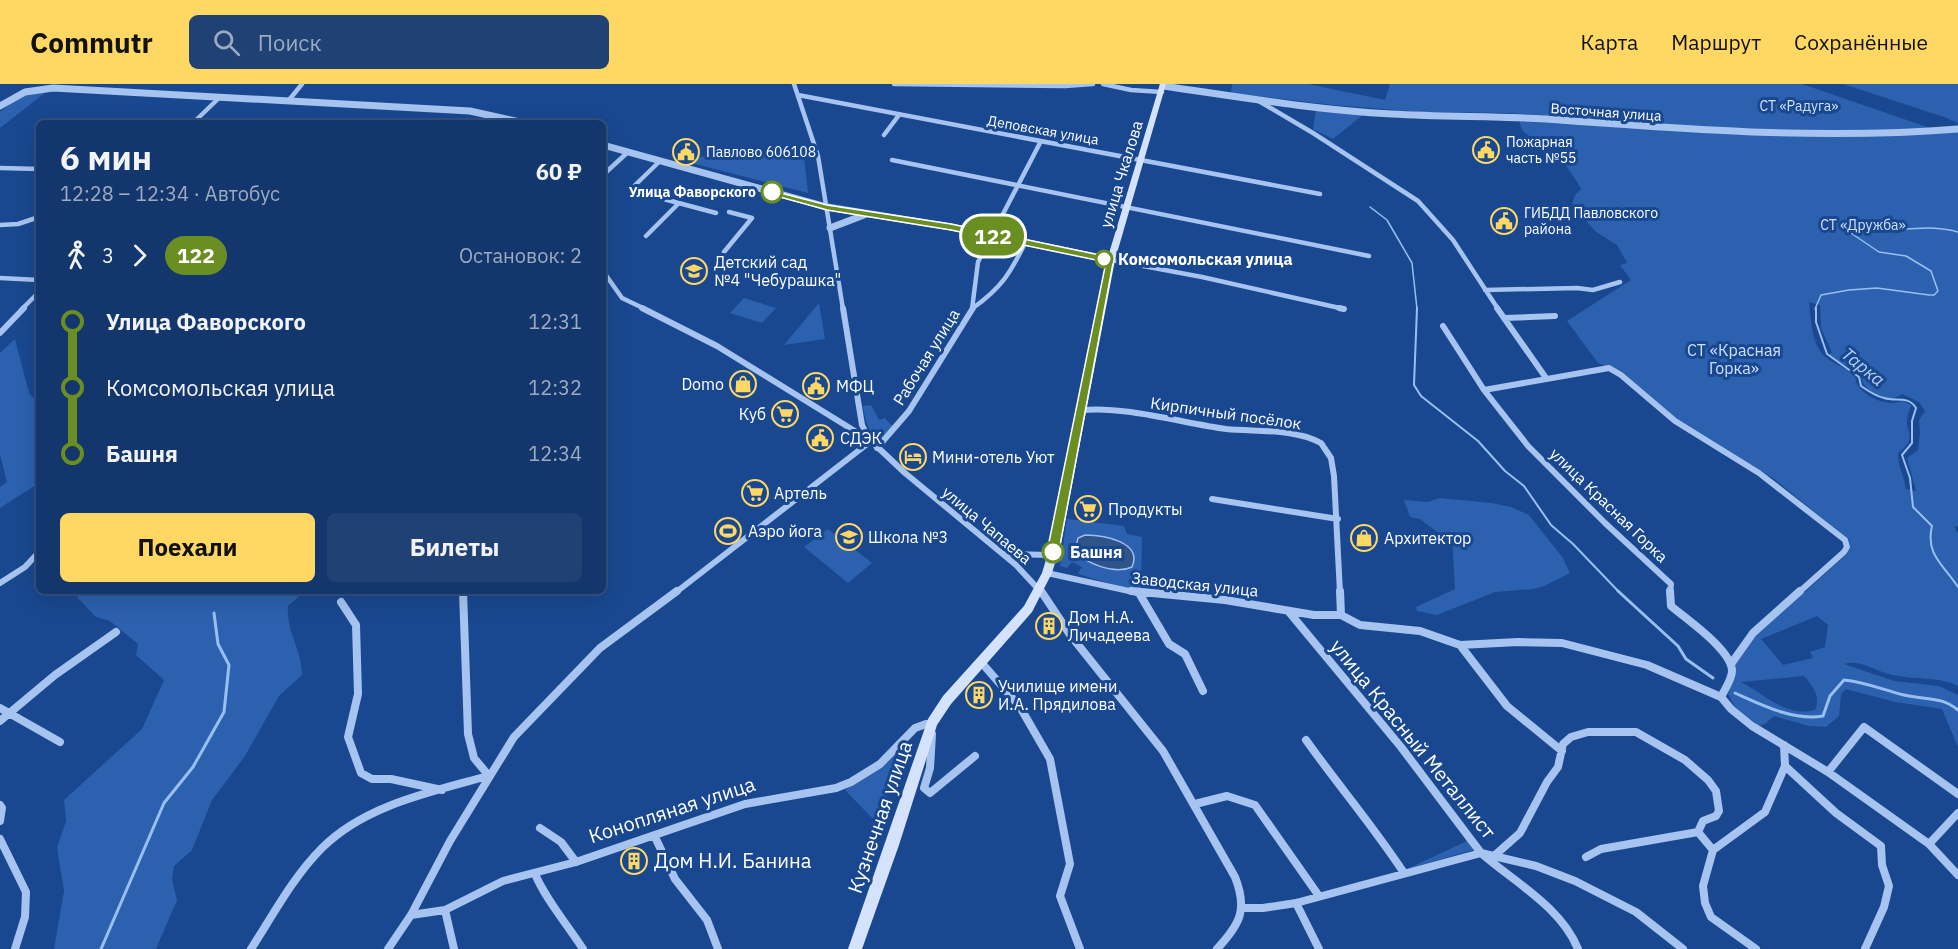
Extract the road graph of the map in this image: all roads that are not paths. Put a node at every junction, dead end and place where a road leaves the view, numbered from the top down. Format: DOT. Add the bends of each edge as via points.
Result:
graph roads {
  1 [pos="302,84"];
  2 [pos="794,84"];
  3 [pos="894,84"];
  4 [pos="1093,84"];
  5 [pos="1103,84"];
  6 [pos="44,86"];
  7 [pos="1163,87"];
  8 [pos="798,95"];
  9 [pos="220,97"];
  10 [pos="1254,98"];
  11 [pos="289,100"];
  12 [pos="0,106"];
  13 [pos="899,115"];
  14 [pos="196,120"];
  15 [pos="510,120"];
  16 [pos="1958,129"];
  17 [pos="884,135"];
  18 [pos="1041,141"];
  19 [pos="606,146"];
  20 [pos="628,152"];
  21 [pos="1141,158"];
  22 [pos="892,160"];
  23 [pos="660,161"];
  24 [pos="0,168"];
  25 [pos="36,170"];
  26 [pos="606,172"];
  27 [pos="1020,186"];
  28 [pos="1320,194"];
  29 [pos="678,204"];
  30 [pos="827,207"];
  31 [pos="1125,207"];
  32 [pos="729,212"];
  33 [pos="716,213"];
  34 [pos="868,214"];
  35 [pos="36,218"];
  36 [pos="0,225"];
  37 [pos="830,228"];
  38 [pos="992,235"];
  39 [pos="646,236"];
  40 [pos="1025,243"];
  41 [pos="724,252"];
  42 [pos="1369,256"];
  43 [pos="1111,260"];
  44 [pos="606,276"];
  45 [pos="0,278"];
  46 [pos="36,280"];
  47 [pos="1620,282"];
  48 [pos="1485,290"];
  49 [pos="36,295"];
  50 [pos="973,308"];
  51 [pos="1344,309"];
  52 [pos="1556,316"];
  53 [pos="1504,318"];
  54 [pos="1443,326"];
  55 [pos="0,333"];
  56 [pos="1546,378"];
  57 [pos="1484,390"];
  58 [pos="1083,410"];
  59 [pos="871,441"];
  60 [pos="877,448"];
  61 [pos="1212,499"];
  62 [pos="1338,519"];
  63 [pos="1002,554"];
  64 [pos="36,555"];
  65 [pos="1052,555"];
  66 [pos="1047,573"];
  67 [pos="0,583"];
  68 [pos="1039,588"];
  69 [pos="1139,593"];
  70 [pos="463,594"];
  71 [pos="341,602"];
  72 [pos="1289,612"];
  73 [pos="1341,615"];
  74 [pos="116,632"];
  75 [pos="1461,645"];
  76 [pos="981,662"];
  77 [pos="1731,664"];
  78 [pos="1203,691"];
  79 [pos="1720,697"];
  80 [pos="0,708"];
  81 [pos="9,712"];
  82 [pos="0,721"];
  83 [pos="932,723"];
  84 [pos="1306,740"];
  85 [pos="60,742"];
  86 [pos="1784,745"];
  87 [pos="1562,751"];
  88 [pos="975,756"];
  89 [pos="1785,766"];
  90 [pos="1828,772"];
  91 [pos="489,776"];
  92 [pos="443,790"];
  93 [pos="1958,794"];
  94 [pos="1195,804"];
  95 [pos="0,805"];
  96 [pos="1958,813"];
  97 [pos="0,821"];
  98 [pos="540,828"];
  99 [pos="1698,832"];
  100 [pos="655,837"];
  101 [pos="0,839"];
  102 [pos="1929,844"];
  103 [pos="1713,850"];
  104 [pos="1481,853"];
  105 [pos="1494,856"];
  106 [pos="1586,857"];
  107 [pos="576,862"];
  108 [pos="1404,873"];
  109 [pos="535,874"];
  110 [pos="1958,875"];
  111 [pos="1319,896"];
  112 [pos="1296,903"];
  113 [pos="1244,908"];
  114 [pos="445,910"];
  115 [pos="411,915"];
  116 [pos="15,949"];
  117 [pos="251,949"];
  118 [pos="388,949"];
  119 [pos="454,949"];
  120 [pos="583,949"];
  121 [pos="718,949"];
  122 [pos="855,949"];
  123 [pos="1080,949"];
  124 [pos="1216,949"];
  125 [pos="1319,949"];
  126 [pos="1578,949"];
  127 [pos="1683,949"];
  128 [pos="1756,949"];
  129 [pos="1865,949"];
  1 -- 11 [label="street"];
  2 -- 8 [label="street"];
  3 -- 4 [label="street"];
  5 -- 7 [label="street, Восточная улица" via="1131,90"];
  6 -- 9 [label="street"];
  6 -- 12 [label="street" via="18,94"];
  7 -- 10 [label="street, Восточная улица"];
  7 -- 21 [label="main road, улица Чкалова"];
  8 -- 13 [label="street, Деповская улица"];
  8 -- 30 [label="street" via="818,156"];
  9 -- 11 [label="street"];
  9 -- 14 [label="street"];
  10 -- 16 [label="street, Восточная улица" via="1354,111 1686,129 1897,134"];
  10 -- 48 [label="street, Восточная улица" via="1418,201 1453,240"];
  11 -- 15 [label="street" via="470,111"];
  13 -- 17 [label="street"];
  13 -- 18 [label="street, Деповская улица"];
  18 -- 21 [label="street, Деповская улица"];
  18 -- 27 [label="street, Рабочая улица"];
  19 -- 20 [label="street"];
  20 -- 23 [label="street"];
  20 -- 26 [label="street"];
  21 -- 28 [label="street, Деповская улица"];
  21 -- 31 [label="main road, улица Чкалова"];
  22 -- 27 [label="street"];
  23 -- 29 [label="street" via="630,190"];
  23 -- 30 [label="street"];
  24 -- 25 [label="street"];
  27 -- 31 [label="street"];
  27 -- 38 [label="street, Рабочая улица"];
  29 -- 33 [label="street"];
  29 -- 39 [label="street"];
  30 -- 34 [label="street"];
  30 -- 37 [label="street"];
  31 -- 42 [label="street"];
  31 -- 43 [label="main road, улица Чкалова"];
  32 -- 41 [label="street" via="752,218"];
  34 -- 37 [label="street"];
  34 -- 38 [label="street"];
  35 -- 36 [label="street"];
  37 -- 59 [label="street" via="862,425"];
  38 -- 40 [label="street"];
  38 -- 50 [label="street, Рабочая улица" via="978,262"];
  40 -- 43 [label="street"];
  40 -- 50 [label="street" via="996,292"];
  43 -- 51 [label="street"];
  43 -- 58 [label="main road, улица Чкалова"];
  44 -- 59 [label="street, улица Чапаева" via="622,298 717,346"];
  45 -- 46 [label="street"];
  47 -- 48 [label="street" via="1593,290"];
  48 -- 53 [label="street, Восточная улица"];
  49 -- 55 [label="street"];
  50 -- 60 [label="street, Рабочая улица" via="909,411"];
  52 -- 53 [label="street"];
  53 -- 56 [label="street, Восточная улица"];
  54 -- 57 [label="street, улица Красная Горка"];
  56 -- 57 [label="street"];
  56 -- 77 [label="street" via="1609,368 1675,421 1759,473 1845,540 1847,547 1753,633"];
  57 -- 77 [label="street, улица Красная Горка" via="1528,446 1671,584 1671,606 1714,642"];
  58 -- 62 [label="street, Кирпичный посёлок" via="1284,434 1319,442 1328,449 1333,469"];
  58 -- 65 [label="main road, улица Чкалова"];
  59 -- 60 [label="street, улица Чапаева"];
  59 -- 91 [label="street" via="600,648 514,737"];
  60 -- 63 [label="street, улица Чапаева"];
  61 -- 62 [label="street"];
  62 -- 73 [label="street, Кирпичный посёлок"];
  63 -- 65 [label="street"];
  63 -- 68 [label="street, улица Чапаева"];
  64 -- 67 [label="street"];
  65 -- 66 [label="main road, улица Чкалова"];
  66 -- 68 [label="main road, улица Чкалова"];
  66 -- 69 [label="street, Заводская улица"];
  68 -- 76 [label="main road" via="1020,619"];
  68 -- 94 [label="street, улица Чапаева" via="1083,651 1163,751"];
  69 -- 72 [label="street, Заводская улица" via="1224,600"];
  69 -- 78 [label="street" via="1168,644 1185,654"];
  70 -- 91 [label="street" via="468,734 478,768"];
  71 -- 92 [label="street" via="356,625 358,694 348,736 362,773 372,779"];
  72 -- 73 [label="street, Заводская улица"];
  72 -- 104 [label="street, улица Красный Металлист" via="1401,747"];
  73 -- 75 [label="street, Заводская улица" via="1360,625 1420,632"];
  74 -- 81 [label="street"];
  75 -- 79 [label="street, Заводская улица" via="1546,642 1585,648 1647,665"];
  75 -- 87 [label="street" via="1507,706"];
  76 -- 83 [label="main road, Кузнечная улица" via="946,700"];
  76 -- 123 [label="street" via="1020,707 1050,759 1070,864 1060,896"];
  77 -- 79 [label="street" via="1732,671"];
  79 -- 86 [label="street, Заводская улица" via="1752,726"];
  80 -- 81 [label="street"];
  81 -- 82 [label="street"];
  81 -- 85 [label="street"];
  83 -- 88 [label="street" via="930,768 924,788 930,793"];
  83 -- 100 [label="street, Конопляная улица" via="912,730 893,753 846,785 813,795 745,804"];
  83 -- 122 [label="main road, Кузнечная улица"];
  84 -- 108 [label="street"];
  86 -- 89 [label="street"];
  86 -- 90 [label="street, Заводская улица"];
  87 -- 99 [label="street" via="1571,737 1588,732 1636,732 1685,760 1716,791 1719,811 1703,821"];
  87 -- 105 [label="street" via="1558,767 1520,833"];
  89 -- 103 [label="street" via="1765,812"];
  89 -- 129 [label="street" via="1836,813 1881,846 1889,886"];
  90 -- 93 [label="street" via="1863,727"];
  90 -- 102 [label="street, Заводская улица"];
  91 -- 92 [label="street"];
  91 -- 115 [label="street"];
  92 -- 117 [label="street" via="375,813 350,826 324,847 302,872"];
  94 -- 111 [label="street" via="1227,796 1255,805"];
  94 -- 113 [label="street, улица Чапаева" via="1238,885"];
  95 -- 97 [label="street"];
  96 -- 102 [label="street"];
  98 -- 107 [label="street" via="563,842"];
  99 -- 103 [label="street"];
  99 -- 106 [label="street" via="1601,849"];
  100 -- 107 [label="street, Конопляная улица"];
  100 -- 121 [label="street" via="675,879 707,920"];
  101 -- 116 [label="street" via="25,887 25,923"];
  102 -- 110 [label="street, Заводская улица"];
  103 -- 128 [label="street" via="1703,886 1711,917"];
  104 -- 105 [label="street, улица Красный Металлист"];
  104 -- 108 [label="street"];
  104 -- 126 [label="street" via="1565,926"];
  105 -- 127 [label="street, улица Красный Металлист" via="1575,881 1635,912"];
  107 -- 109 [label="street, Конопляная улица"];
  108 -- 111 [label="street"];
  109 -- 114 [label="street, Конопляная улица" via="503,881"];
  109 -- 120 [label="street" via="543,893"];
  111 -- 112 [label="street"];
  112 -- 113 [label="street"];
  112 -- 125 [label="street"];
  113 -- 124 [label="street" via="1231,933"];
  114 -- 115 [label="street, Конопляная улица"];
  114 -- 119 [label="street"];
  115 -- 118 [label="street"];
}
